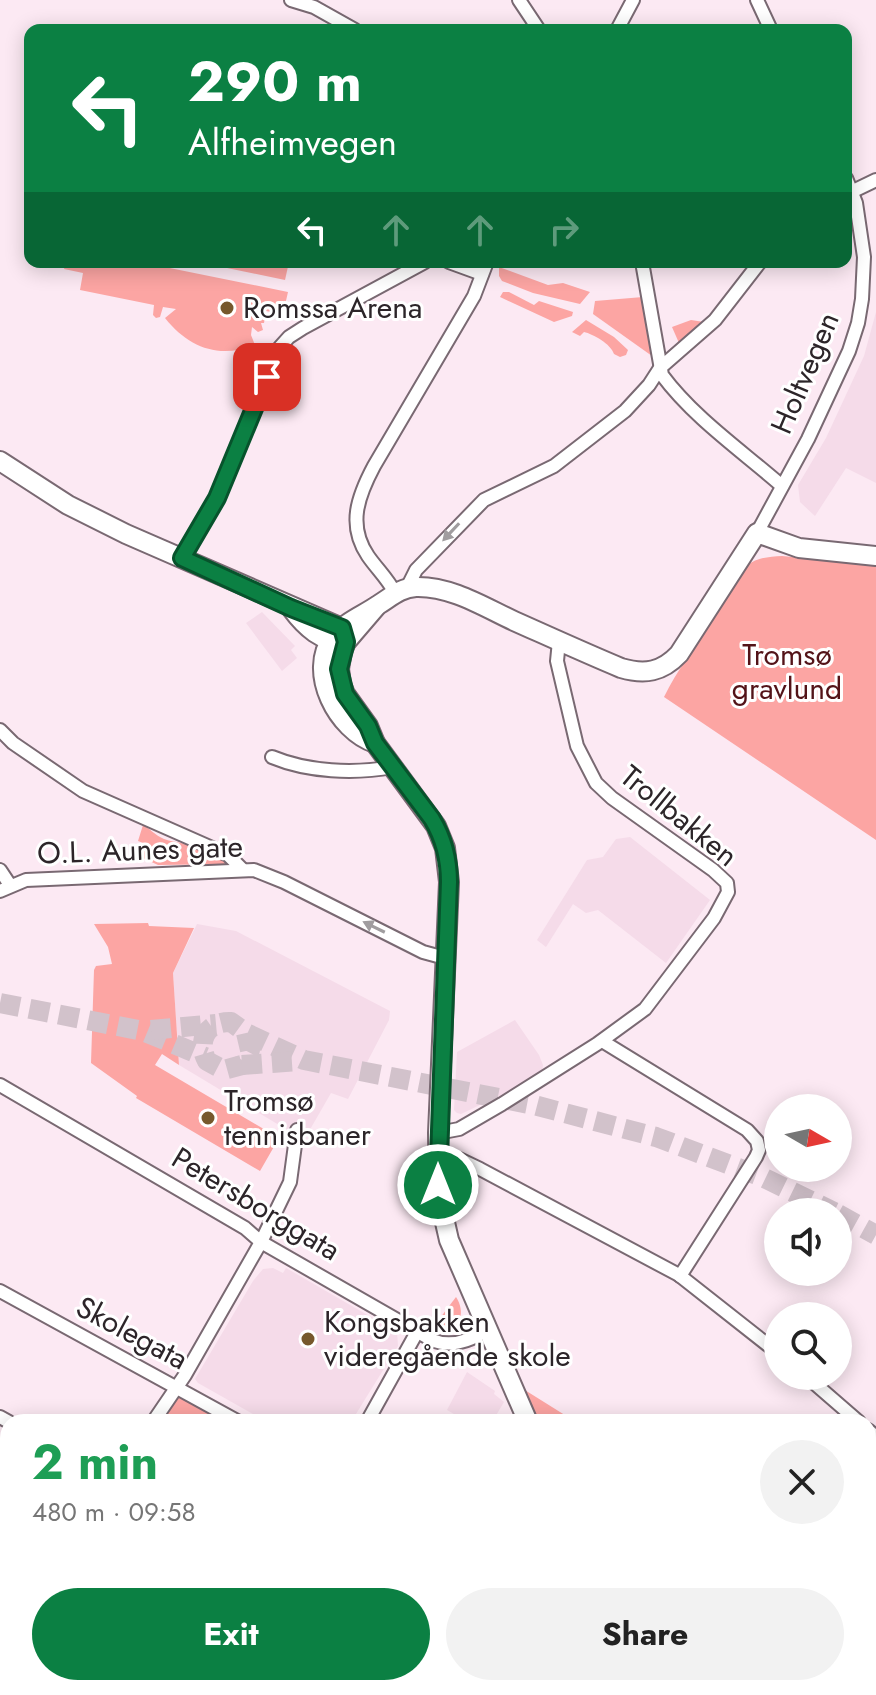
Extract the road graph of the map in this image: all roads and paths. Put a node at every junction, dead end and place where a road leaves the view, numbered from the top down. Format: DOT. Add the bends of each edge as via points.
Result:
graph roads {
  1 [pos="291,0"];
  2 [pos="519,0"];
  3 [pos="633,0"];
  4 [pos="757,0"];
  5 [pos="316,3"];
  6 [pos="346,24"];
  7 [pos="535,24"];
  8 [pos="620,24"];
  9 [pos="768,24"];
  10 [pos="876,180"];
  11 [pos="852,192"];
  12 [pos="852,202"];
  13 [pos="414,268"];
  14 [pos="485,268"];
  15 [pos="643,268"];
  16 [pos="755,268"];
  17 [pos="660,368"];
  18 [pos="0,461"];
  19 [pos="782,486"];
  20 [pos="757,533"];
  21 [pos="876,556"];
  22 [pos="182,558"];
  23 [pos="401,591"];
  24 [pos="339,638"];
  25 [pos="559,641"];
  26 [pos="0,730"];
  27 [pos="272,757"];
  28 [pos="393,767"];
  29 [pos="242,869"];
  30 [pos="0,870"];
  31 [pos="5,888"];
  32 [pos="445,958"];
  33 [pos="602,1041"];
  34 [pos="0,1085"];
  35 [pos="297,1130"];
  36 [pos="438,1133"];
  37 [pos="438,1155"];
  38 [pos="261,1242"];
  39 [pos="680,1276"];
  40 [pos="0,1291"];
  41 [pos="487,1330"];
  42 [pos="417,1332"];
  43 [pos="764,1342"];
  44 [pos="177,1386"];
  45 [pos="822,1390"];
  46 [pos="158,1414"];
  47 [pos="225,1414"];
  48 [pos="371,1414"];
  49 [pos="524,1414"];
  50 [pos="850,1414"];
  1 -- 5 [label="street"];
  2 -- 7 [label="street"];
  3 -- 8 [label="street"];
  4 -- 9 [label="street"];
  5 -- 6 [label="street"];
  10 -- 11 [label="street"];
  12 -- 19 [label="street, Holtvegen" via="864,257 858,323"];
  13 -- 22 [label="street" via="303,328 280,347 217,498"];
  14 -- 23 [label="street" via="359,495 358,536 369,557"];
  15 -- 17 [label="street"];
  16 -- 17 [label="street" via="715,320"];
  17 -- 19 [label="street" via="672,388"];
  17 -- 23 [label="street, one-way" via="604,429 554,466 484,500"];
  18 -- 22 [label="street" via="68,505"];
  19 -- 20 [label="street, Holtvegen"];
  20 -- 21 [label="street" via="799,548"];
  20 -- 25 [label="street" via="688,642 665,667 634,672"];
  22 -- 24 [label="street" via="291,608"];
  23 -- 24 [label="street"];
  23 -- 25 [label="street" via="433,589 460,596"];
  24 -- 28 [label="street" via="345,694"];
  25 -- 33 [label="street, Trollbakken" via="557,661 577,746 596,783 713,870 729,888 708,927 655,998"];
  26 -- 29 [label="street" via="83,791 228,855"];
  27 -- 28 [label="street" via="304,767"];
  28 -- 32 [label="street" via="432,819 445,848"];
  29 -- 31 [label="street, O.L. Aunes gate" via="26,880"];
  32 -- 29 [label="street, O.L. Aunes gate, one-way" via="274,877"];
  30 -- 31 [label="street"];
  32 -- 36 [label="street"];
  33 -- 36 [label="street, Trollbakken" via="464,1127"];
  33 -- 39 [label="street" via="757,1141 756,1157"];
  34 -- 38 [label="street, Petersborggata"];
  35 -- 38 [label="street" via="290,1182"];
  36 -- 37 [label="street"];
  37 -- 39 [label="street" via="480,1169"];
  37 -- 41 [label="street" via="445,1227"];
  38 -- 42 [label="street, Petersborggata"];
  38 -- 44 [label="street"];
  39 -- 43 [label="street"];
  40 -- 44 [label="street, Skolegata"];
  41 -- 42 [label="street, Petersborggata" via="448,1345"];
  41 -- 49 [label="street"];
  42 -- 48 [label="street"];
  44 -- 46 [label="street"];
  44 -- 47 [label="street, Skolegata"];
  45 -- 50 [label="street"];
}
